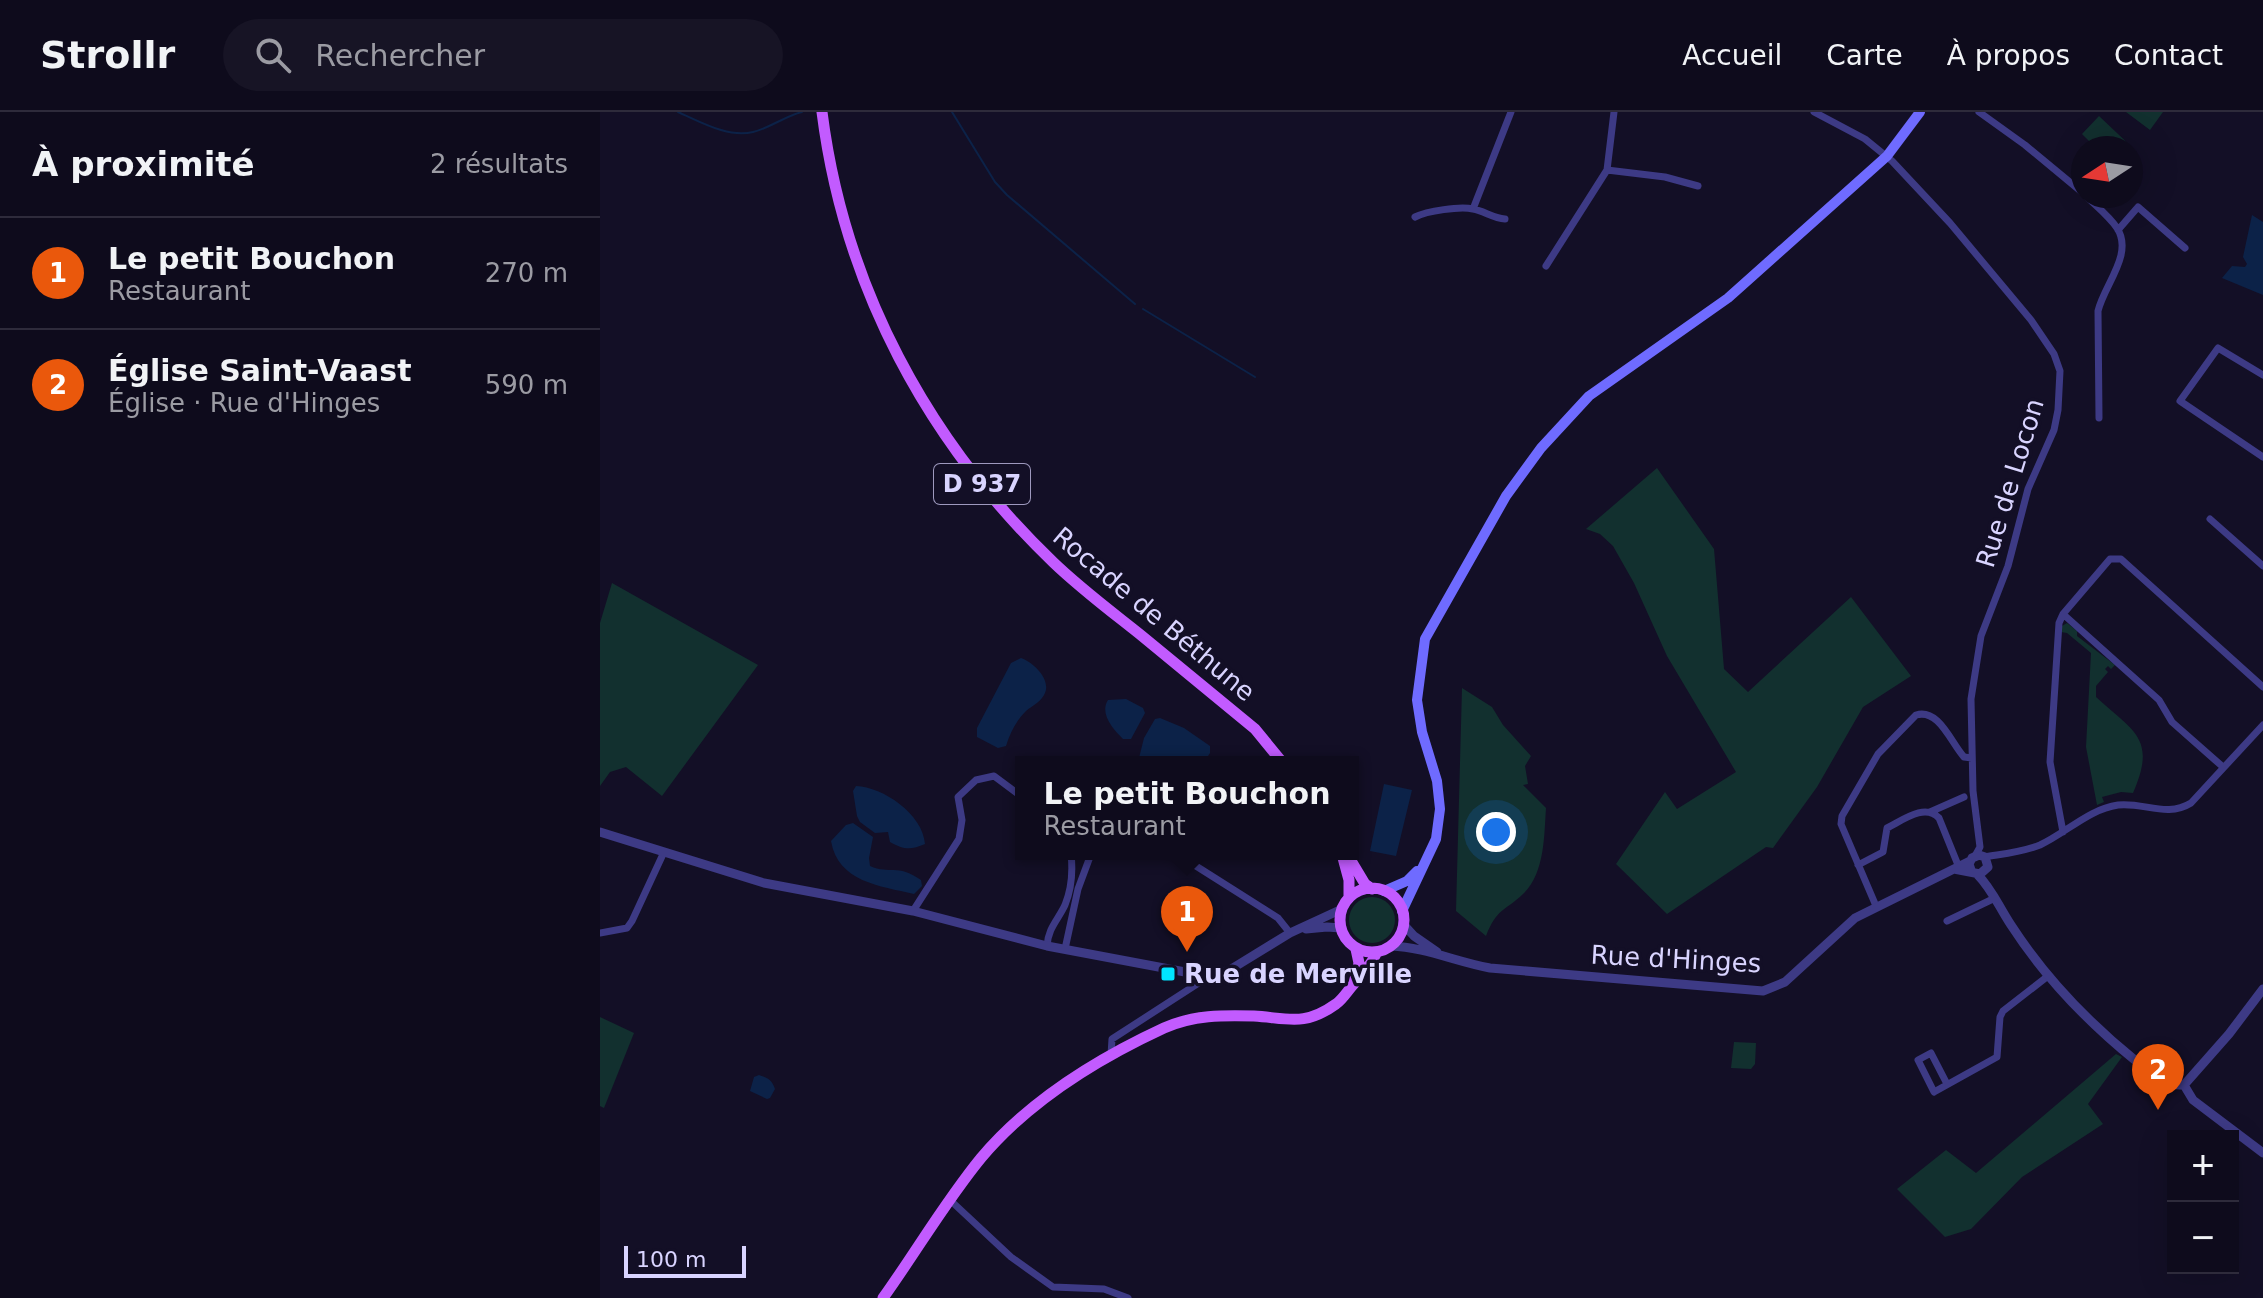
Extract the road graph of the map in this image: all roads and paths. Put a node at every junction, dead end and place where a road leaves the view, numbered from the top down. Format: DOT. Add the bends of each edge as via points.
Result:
graph roads {
  1 [pos="822,112"];
  2 [pos="1511,112"];
  3 [pos="1614,112"];
  4 [pos="1814,112"];
  5 [pos="1920,112"];
  6 [pos="1979,112"];
  7 [pos="1887,156"];
  8 [pos="1607,170"];
  9 [pos="2071,184"];
  10 [pos="1698,186"];
  11 [pos="2097,208"];
  12 [pos="1473,209"];
  13 [pos="1415,217"];
  14 [pos="1505,219"];
  15 [pos="2118,230"];
  16 [pos="2185,248"];
  17 [pos="1546,266"];
  18 [pos="2263,375"];
  19 [pos="2099,418"];
  20 [pos="2263,457"];
  21 [pos="2210,519"];
  22 [pos="2263,566"];
  23 [pos="2063,614"];
  24 [pos="2263,687"];
  25 [pos="2263,725"];
  26 [pos="1277,756"];
  27 [pos="1972,758"];
  28 [pos="2223,767"];
  29 [pos="1015,792"];
  30 [pos="1964,797"];
  31 [pos="1930,812"];
  32 [pos="600,832"];
  33 [pos="2063,832"];
  34 [pos="664,852"];
  35 [pos="1429,857"];
  36 [pos="1072,860"];
  37 [pos="1089,860"];
  38 [pos="1186,860"];
  39 [pos="1345,860"];
  40 [pos="1348,860"];
  41 [pos="1979,864"];
  42 [pos="1858,865"];
  43 [pos="1954,867"];
  44 [pos="1378,890"];
  45 [pos="1995,898"];
  46 [pos="1346,903"];
  47 [pos="1876,906"];
  48 [pos="913,911"];
  49 [pos="1403,918"];
  50 [pos="1947,921"];
  51 [pos="1341,928"];
  52 [pos="1294,932"];
  53 [pos="600,933"];
  54 [pos="1047,946"];
  55 [pos="1391,946"];
  56 [pos="1065,949"];
  57 [pos="1356,949"];
  58 [pos="1377,952"];
  59 [pos="1458,962"];
  60 [pos="1211,975"];
  61 [pos="2048,976"];
  62 [pos="1354,984"];
  63 [pos="2263,989"];
  64 [pos="1111,1056"];
  65 [pos="1947,1084"];
  66 [pos="2184,1085"];
  67 [pos="2263,1153"];
  68 [pos="950,1200"];
  69 [pos="883,1298"];
  70 [pos="1128,1298"];
  1 -- 26 [label="main road, Rocade de Béthune / D 937" via="855,261 909,377 973,475 1053,562 1255,729"];
  2 -- 12 [label="street"];
  3 -- 8 [label="street"];
  4 -- 7 [label="street, Rue de Locon"];
  5 -- 7 [label="main road"];
  6 -- 9 [label="street"];
  7 -- 27 [label="street, Rue de Locon" via="2031,320 2060,371 2054,430 2028,489 2008,566 1981,636 1971,699"];
  7 -- 35 [label="main road" via="1728,298 1589,396 1506,496 1425,639 1417,700 1440,809"];
  8 -- 10 [label="street"];
  8 -- 17 [label="street"];
  11 -- 15 [label="street"];
  12 -- 13 [label="street"];
  12 -- 14 [label="street"];
  15 -- 16 [label="street" via="2138,207"];
  15 -- 19 [label="street" via="2121,258 2098,311"];
  18 -- 20 [label="street" via="2218,348 2180,401"];
  21 -- 22 [label="street"];
  23 -- 24 [label="street" via="2110,559 2121,559"];
  23 -- 28 [label="street" via="2159,700 2172,722"];
  23 -- 33 [label="street" via="2056,642 2050,762"];
  25 -- 28 [label="street"];
  27 -- 41 [label="street, Rue de Locon"];
  27 -- 42 [label="street" via="1964,757 1932,716 1916,715 1878,754 1842,816"];
  28 -- 33 [label="street" via="2180,810 2117,805"];
  29 -- 48 [label="street" via="994,776 976,780 958,797 959,839"];
  30 -- 31 [label="street"];
  31 -- 42 [label="street" via="1887,828 1883,852"];
  31 -- 43 [label="street" via="1939,818"];
  32 -- 34 [label="street"];
  33 -- 41 [label="street" via="2038,846"];
  34 -- 48 [label="street" via="764,883"];
  34 -- 53 [label="street" via="627,928"];
  35 -- 44 [label="main road" via="1407,881"];
  35 -- 49 [label="main road"];
  36 -- 54 [label="street" via="1069,891 1049,929"];
  37 -- 56 [label="street"];
  38 -- 52 [label="street"];
  39 -- 46 [label="main road"];
  40 -- 44 [label="main road" via="1365,884"];
  41 -- 43 [label="street, Rue d'Hinges"];
  41 -- 45 [label="street"];
  42 -- 47 [label="street"];
  43 -- 47 [label="street, Rue d'Hinges"];
  44 -- 46 [label="main road" via="1364,890"];
  44 -- 49 [label="main road" via="1392,896"];
  45 -- 50 [label="street"];
  45 -- 61 [label="street"];
  46 -- 51 [label="main road"];
  46 -- 52 [label="street"];
  47 -- 59 [label="street, Rue d'Hinges" via="1855,918 1785,982 1763,991"];
  48 -- 54 [label="street"];
  49 -- 55 [label="main road"];
  49 -- 59 [label="street, Rue d'Hinges" via="1430,948"];
  51 -- 52 [label="street"];
  51 -- 57 [label="main road"];
  52 -- 60 [label="street"];
  54 -- 56 [label="street"];
  55 -- 58 [label="main road"];
  55 -- 59 [label="street, Rue d'Hinges"];
  56 -- 60 [label="street"];
  57 -- 58 [label="main road"];
  57 -- 62 [label="main road"];
  58 -- 62 [label="main road"];
  60 -- 64 [label="street" via="1112,1039"];
  61 -- 65 [label="street" via="2003,1011 1997,1057"];
  61 -- 66 [label="street" via="2118,1047 2158,1079"];
  62 -- 64 [label="main road" via="1337,1003 1308,1018 1193,1018"];
  63 -- 66 [label="street"];
  64 -- 68 [label="main road" via="1014,1123"];
  65 -- 65 [label="street" via="1934,1092 1918,1060 1931,1053"];
  66 -- 67 [label="street" via="2193,1100"];
  68 -- 69 [label="main road"];
  68 -- 70 [label="street" via="1011,1257 1053,1287 1104,1289"];
}
